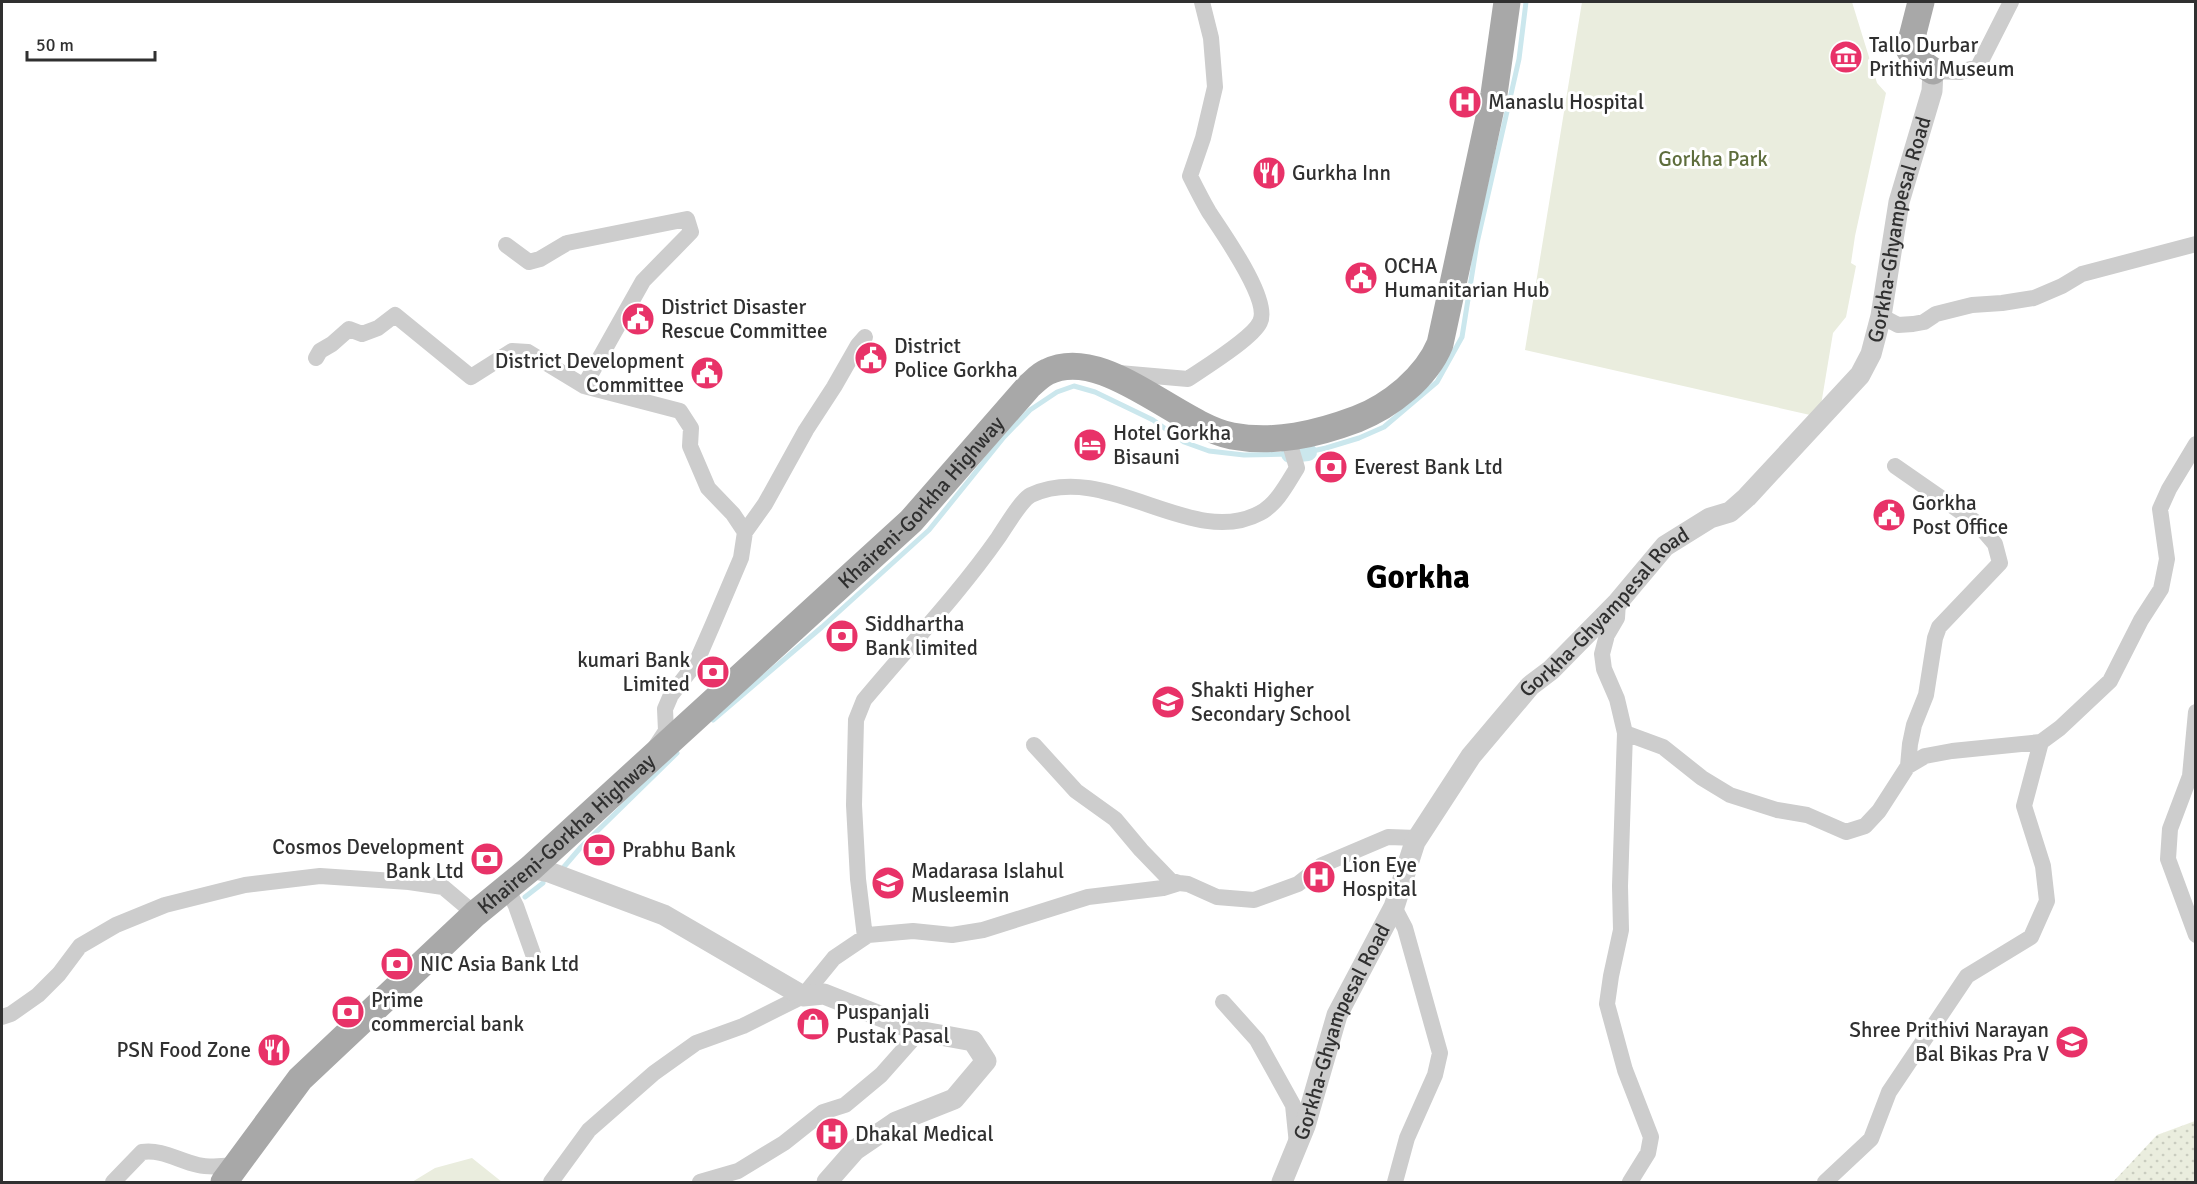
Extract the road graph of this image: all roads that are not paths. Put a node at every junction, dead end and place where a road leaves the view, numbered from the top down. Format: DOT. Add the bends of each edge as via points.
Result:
graph roads {
  1 [pos="1202,2"];
  2 [pos="1507,2"];
  3 [pos="1921,2"];
  4 [pos="2011,2"];
  5 [pos="1933,71"];
  6 [pos="2196,244"];
  7 [pos="506,245"];
  8 [pos="1881,315"];
  9 [pos="865,337"];
  10 [pos="316,358"];
  11 [pos="1105,373"];
  12 [pos="584,386"];
  13 [pos="1288,438"];
  14 [pos="2196,444"];
  15 [pos="1895,466"];
  16 [pos="745,532"];
  17 [pos="1618,602"];
  18 [pos="2196,712"];
  19 [pos="1625,733"];
  20 [pos="2041,742"];
  21 [pos="1034,745"];
  22 [pos="642,766"];
  23 [pos="1908,766"];
  24 [pos="1417,838"];
  25 [pos="531,868"];
  26 [pos="1179,883"];
  27 [pos="507,888"];
  28 [pos="1394,907"];
  29 [pos="475,914"];
  30 [pos="2196,935"];
  31 [pos="865,937"];
  32 [pos="533,954"];
  33 [pos="803,996"];
  34 [pos="1223,1002"];
  35 [pos="2,1017"];
  36 [pos="920,1032"];
  37 [pos="1297,1145"];
  38 [pos="230,1174"];
  39 [pos="555,1180"];
  40 [pos="113,1182"];
  41 [pos="700,1182"];
  42 [pos="827,1182"];
  43 [pos="1282,1182"];
  44 [pos="1395,1182"];
  45 [pos="1630,1182"];
  46 [pos="1825,1182"];
  1 -- 11 [label="street" via="1211,38 1215,87 1190,176 1252,283 1262,307 1261,322 1247,337 1188,379"];
  2 -- 13 [label="main road, Khaireni-Gorkha Highway" via="1494,94 1435,357 1406,389 1375,412 1333,428"];
  3 -- 5 [label="main road" via="1909,49"];
  4 -- 5 [label="street" via="1978,67 1960,72"];
  5 -- 8 [label="street, Gorkha-Ghyampesal Road" via="1932,91 1899,202"];
  6 -- 8 [label="street" via="2082,274 2034,298 1972,305 1913,324 1898,325"];
  7 -- 12 [label="street" via="529,262 567,243 687,219 692,232 643,281"];
  8 -- 17 [label="street, Gorkha-Ghyampesal Road" via="1871,354 1860,375 1763,481 1730,512 1710,518 1665,546"];
  9 -- 16 [label="street"];
  10 -- 12 [label="street" via="349,329 362,334 395,315 471,377 512,351 520,351"];
  11 -- 13 [label="main road, Khaireni-Gorkha Highway" via="1198,424 1229,435"];
  11 -- 22 [label="main road, Khaireni-Gorkha Highway" via="1066,366 1037,379 911,521"];
  12 -- 16 [label="street" via="680,411 691,428 690,446 708,488"];
  13 -- 31 [label="street" via="1297,468 1275,501 1260,513 1232,523 1191,518 1082,486 1050,487 1028,496 993,545 864,700 856,720 854,805"];
  14 -- 20 [label="street" via="2160,509 2167,559 2161,589 2140,620 2110,681"];
  15 -- 23 [label="street" via="1977,523 1995,544 2000,563 1940,627 1935,638"];
  16 -- 22 [label="street" via="741,558 696,663 671,695 666,731"];
  17 -- 19 [label="street" via="1617,618 1607,634 1602,654"];
  17 -- 24 [label="street, Gorkha-Ghyampesal Road" via="1530,686 1471,756"];
  18 -- 30 [label="street" via="2190,776 2170,829 2168,859"];
  19 -- 23 [label="street" via="1663,747 1730,795 1807,815 1846,832 1865,826 1879,812"];
  19 -- 45 [label="street" via="1622,930 1607,1004 1625,1070 1652,1137 1648,1153"];
  20 -- 23 [label="street" via="1952,751 1925,756"];
  20 -- 46 [label="street" via="2024,806 2043,866 2047,901 2031,937 1967,976 1889,1092 1871,1139"];
  21 -- 26 [label="street" via="1076,791 1115,819 1170,880"];
  22 -- 25 [label="main road, Khaireni-Gorkha Highway"];
  24 -- 26 [label="street" via="1388,837 1322,865 1298,884 1254,900 1217,897"];
  24 -- 28 [label="street, Gorkha-Ghyampesal Road"];
  25 -- 27 [label="main road, Khaireni-Gorkha Highway"];
  25 -- 33 [label="street" via="664,915"];
  26 -- 31 [label="street" via="1088,897 983,930 952,935 913,931"];
  27 -- 29 [label="main road, Khaireni-Gorkha Highway"];
  27 -- 32 [label="street"];
  28 -- 37 [label="street, Gorkha-Ghyampesal Road" via="1337,1015"];
  28 -- 44 [label="street" via="1405,928 1440,1053 1435,1075 1407,1138"];
  29 -- 35 [label="street" via="443,887 409,882 320,876 245,885 165,905 116,925 80,946 38,995"];
  29 -- 38 [label="main road, Khaireni-Gorkha Highway" via="300,1079"];
  31 -- 33 [label="street" via="834,958"];
  33 -- 36 [label="street" via="824,994"];
  33 -- 39 [label="street" via="743,1026 696,1043 671,1061 590,1130"];
  34 -- 37 [label="street" via="1257,1040 1293,1105"];
  36 -- 41 [label="street" via="881,1075 846,1105 823,1112 784,1143 738,1171"];
  36 -- 42 [label="street" via="973,1041 986,1061 954,1099 896,1122 855,1150"];
  37 -- 43 [label="street, Gorkha-Ghyampesal Road"];
  38 -- 40 [label="street" via="218,1167 198,1165 152,1150 142,1152"];
}
